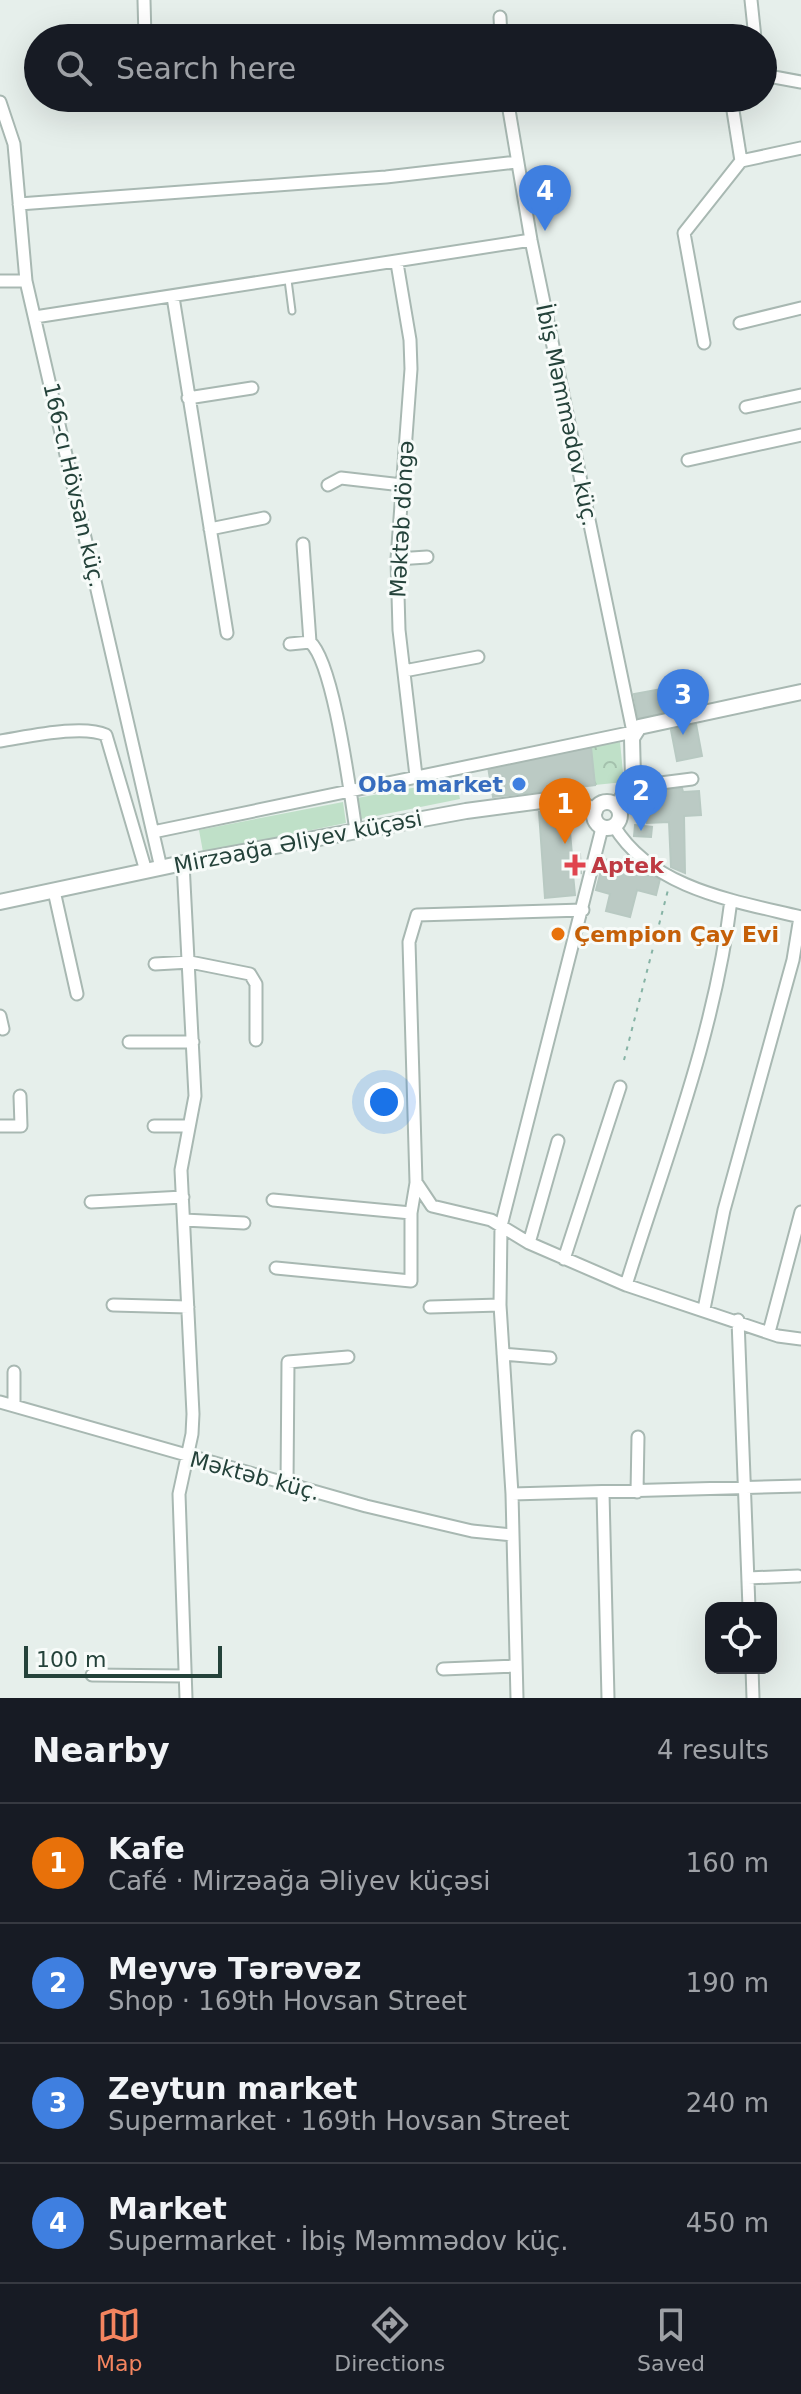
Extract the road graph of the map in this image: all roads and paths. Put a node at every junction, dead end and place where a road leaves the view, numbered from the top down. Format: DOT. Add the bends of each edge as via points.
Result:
graph roads {
  1 [pos="144,0"];
  2 [pos="751,0"];
  3 [pos="500,17"];
  4 [pos="145,24"];
  5 [pos="500,24"];
  6 [pos="754,24"];
  7 [pos="777,78"];
  8 [pos="801,82"];
  9 [pos="0,102"];
  10 [pos="509,112"];
  11 [pos="733,112"];
  12 [pos="801,148"];
  13 [pos="741,161"];
  14 [pos="516,162"];
  15 [pos="19,204"];
  16 [pos="531,240"];
  17 [pos="397,263"];
  18 [pos="288,280"];
  19 [pos="0,281"];
  20 [pos="26,281"];
  21 [pos="173,297"];
  22 [pos="801,308"];
  23 [pos="292,311"];
  24 [pos="35,317"];
  25 [pos="740,323"];
  26 [pos="704,343"];
  27 [pos="252,388"];
  28 [pos="801,395"];
  29 [pos="188,398"];
  30 [pos="746,407"];
  31 [pos="801,435"];
  32 [pos="688,460"];
  33 [pos="328,485"];
  34 [pos="402,485"];
  35 [pos="264,518"];
  36 [pos="210,529"];
  37 [pos="303,544"];
  38 [pos="427,557"];
  39 [pos="397,559"];
  40 [pos="227,633"];
  41 [pos="310,642"];
  42 [pos="290,644"];
  43 [pos="478,657"];
  44 [pos="404,671"];
  45 [pos="801,692"];
  46 [pos="633,732"];
  47 [pos="0,741"];
  48 [pos="416,776"];
  49 [pos="692,779"];
  50 [pos="629,787"];
  51 [pos="349,791"];
  52 [pos="617,807"];
  53 [pos="595,811"];
  54 [pos="608,827"];
  55 [pos="356,830"];
  56 [pos="153,832"];
  57 [pos="183,863"];
  58 [pos="153,869"];
  59 [pos="671,877"];
  60 [pos="54,891"];
  61 [pos="731,900"];
  62 [pos="0,902"];
  63 [pos="583,910"];
  64 [pos="801,917"];
  65 [pos="190,962"];
  66 [pos="155,964"];
  67 [pos="77,994"];
  68 [pos="0,1016"];
  69 [pos="3,1029"];
  70 [pos="256,1040"];
  71 [pos="129,1042"];
  72 [pos="193,1042"];
  73 [pos="624,1060"];
  74 [pos="620,1087"];
  75 [pos="20,1096"];
  76 [pos="0,1126"];
  77 [pos="154,1126"];
  78 [pos="187,1126"];
  79 [pos="558,1141"];
  80 [pos="416,1182"];
  81 [pos="183,1197"];
  82 [pos="273,1200"];
  83 [pos="91,1202"];
  84 [pos="801,1212"];
  85 [pos="411,1213"];
  86 [pos="184,1220"];
  87 [pos="244,1223"];
  88 [pos="501,1226"];
  89 [pos="529,1243"];
  90 [pos="564,1259"];
  91 [pos="276,1268"];
  92 [pos="626,1285"];
  93 [pos="113,1305"];
  94 [pos="500,1305"];
  95 [pos="188,1307"];
  96 [pos="430,1307"];
  97 [pos="704,1309"];
  98 [pos="738,1320"];
  99 [pos="769,1332"];
  100 [pos="801,1339"];
  101 [pos="503,1354"];
  102 [pos="348,1357"];
  103 [pos="550,1358"];
  104 [pos="14,1372"];
  105 [pos="0,1402"];
  106 [pos="14,1405"];
  107 [pos="638,1437"];
  108 [pos="187,1458"];
  109 [pos="287,1484"];
  110 [pos="801,1486"];
  111 [pos="745,1487"];
  112 [pos="637,1492"];
  113 [pos="603,1493"];
  114 [pos="512,1494"];
  115 [pos="513,1535"];
  116 [pos="798,1576"];
  117 [pos="748,1578"];
  118 [pos="749,1602"];
  119 [pos="516,1666"];
  120 [pos="443,1669"];
  121 [pos="752,1674"];
  122 [pos="92,1675"];
  123 [pos="185,1676"];
  124 [pos="186,1698"];
  125 [pos="517,1698"];
  126 [pos="608,1698"];
  127 [pos="753,1698"];
  1 -- 4 [label="street"];
  2 -- 6 [label="street"];
  3 -- 5 [label="street"];
  7 -- 8 [label="street"];
  9 -- 15 [label="street, 166-cı Hövsan küç." via="14,144"];
  10 -- 14 [label="street, İbiş Məmmədov küç."];
  11 -- 13 [label="street"];
  12 -- 13 [label="street"];
  13 -- 26 [label="street" via="684,233"];
  14 -- 15 [label="street"];
  14 -- 16 [label="street, İbiş Məmmədov küç."];
  15 -- 20 [label="street, 166-cı Hövsan küç."];
  16 -- 17 [label="street"];
  16 -- 46 [label="street, İbiş Məmmədov küç."];
  17 -- 18 [label="street"];
  17 -- 34 [label="street, Məktəb döngə" via="411,369"];
  18 -- 21 [label="street"];
  18 -- 23 [label="lane"];
  19 -- 20 [label="street"];
  20 -- 24 [label="street, 166-cı Hövsan küç."];
  21 -- 24 [label="street"];
  21 -- 29 [label="street"];
  22 -- 25 [label="street"];
  24 -- 56 [label="street, 166-cı Hövsan küç."];
  27 -- 29 [label="street"];
  28 -- 30 [label="street"];
  29 -- 36 [label="street"];
  31 -- 32 [label="street"];
  33 -- 34 [label="street" via="341,478"];
  34 -- 39 [label="street, Məktəb döngə"];
  35 -- 36 [label="street"];
  36 -- 40 [label="street"];
  37 -- 41 [label="street"];
  38 -- 39 [label="street"];
  39 -- 44 [label="street, Məktəb döngə"];
  41 -- 42 [label="street"];
  41 -- 51 [label="street" via="319,649 326,675"];
  43 -- 44 [label="street"];
  44 -- 48 [label="street, Məktəb döngə"];
  45 -- 46 [label="street" via="645,724"];
  46 -- 48 [label="street"];
  46 -- 50 [label="street"];
  47 -- 58 [label="street" via="68,732 106,735"];
  48 -- 51 [label="street"];
  49 -- 50 [label="street"];
  50 -- 52 [label="street"];
  51 -- 55 [label="street"];
  51 -- 56 [label="street"];
  52 -- 53 [label="street" via="607,802"];
  52 -- 54 [label="street" via="620,815"];
  53 -- 54 [label="street" via="596,823"];
  53 -- 55 [label="street, Mirzəağa Əliyev küçəsi" via="556,799"];
  54 -- 59 [label="street" via="634,855"];
  54 -- 63 [label="street"];
  55 -- 57 [label="street, Mirzəağa Əliyev küçəsi"];
  56 -- 58 [label="street, 166-cı Hövsan küç."];
  57 -- 58 [label="street, Mirzəağa Əliyev küçəsi"];
  57 -- 65 [label="street"];
  58 -- 60 [label="street, Mirzəağa Əliyev küçəsi"];
  59 -- 61 [label="street"];
  59 -- 73 [label="path"];
  60 -- 62 [label="street, Mirzəağa Əliyev küçəsi"];
  60 -- 67 [label="street"];
  61 -- 64 [label="street"];
  61 -- 92 [label="street" via="715,998 675,1141"];
  63 -- 80 [label="street" via="429,913 413,920 409,942"];
  63 -- 88 [label="street"];
  64 -- 97 [label="street" via="724,1210"];
  65 -- 66 [label="street"];
  65 -- 70 [label="street" via="254,977"];
  65 -- 72 [label="street"];
  68 -- 69 [label="street"];
  71 -- 72 [label="street"];
  72 -- 78 [label="street" via="195,1096"];
  74 -- 90 [label="street"];
  75 -- 76 [label="street" via="21,1126"];
  77 -- 78 [label="street"];
  78 -- 81 [label="street"];
  79 -- 89 [label="street"];
  80 -- 85 [label="street"];
  80 -- 88 [label="street" via="432,1206"];
  81 -- 83 [label="street"];
  81 -- 86 [label="street"];
  82 -- 85 [label="street"];
  84 -- 99 [label="street"];
  85 -- 91 [label="street" via="411,1281"];
  86 -- 87 [label="street"];
  86 -- 95 [label="street"];
  88 -- 89 [label="street"];
  88 -- 94 [label="street"];
  89 -- 90 [label="street"];
  90 -- 92 [label="street"];
  92 -- 97 [label="street"];
  93 -- 95 [label="street"];
  94 -- 96 [label="street"];
  94 -- 101 [label="street"];
  95 -- 108 [label="street" via="193,1414"];
  97 -- 98 [label="street"];
  98 -- 99 [label="street"];
  98 -- 111 [label="street"];
  99 -- 100 [label="street"];
  101 -- 103 [label="street"];
  101 -- 114 [label="street"];
  102 -- 109 [label="street" via="288,1362"];
  104 -- 106 [label="street"];
  105 -- 106 [label="street, Məktəb küç."];
  106 -- 108 [label="street, Məktəb küç."];
  107 -- 112 [label="street"];
  108 -- 109 [label="street, Məktəb küç."];
  108 -- 123 [label="street" via="179,1494"];
  109 -- 115 [label="street, Məktəb küç." via="434,1522"];
  110 -- 111 [label="street"];
  111 -- 112 [label="street"];
  111 -- 117 [label="street"];
  112 -- 113 [label="street"];
  113 -- 114 [label="street"];
  113 -- 126 [label="street"];
  114 -- 115 [label="street"];
  115 -- 119 [label="street"];
  116 -- 117 [label="street"];
  117 -- 118 [label="street"];
  119 -- 120 [label="street"];
  119 -- 125 [label="street"];
  121 -- 127 [label="street"];
  122 -- 123 [label="street"];
  123 -- 124 [label="street"];
}
